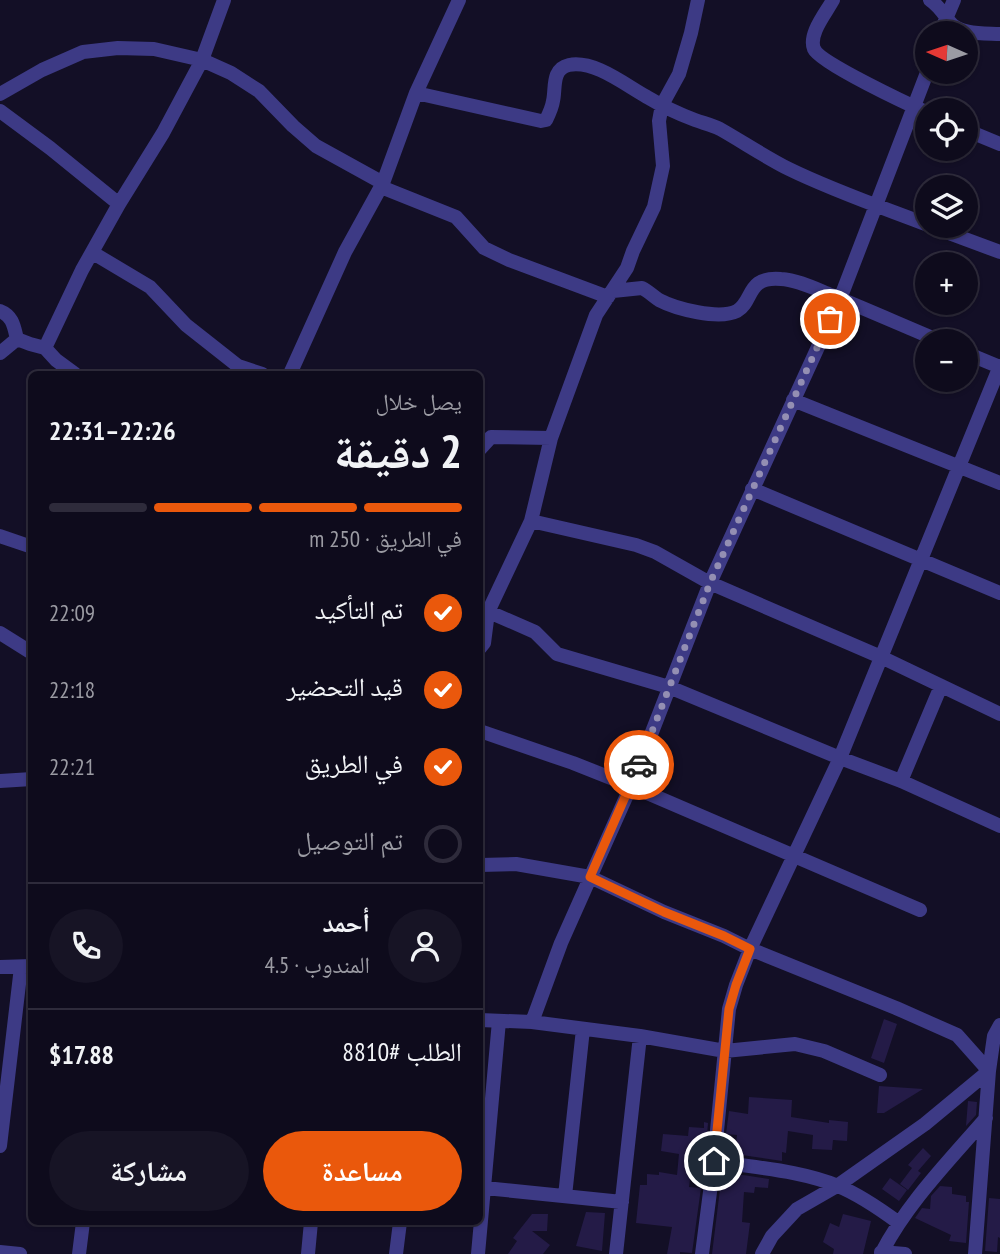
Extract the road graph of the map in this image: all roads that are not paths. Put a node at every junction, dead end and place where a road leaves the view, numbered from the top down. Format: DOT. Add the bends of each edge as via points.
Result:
graph roads {
  1 [pos="224,0"];
  2 [pos="459,0"];
  3 [pos="698,0"];
  4 [pos="833,0"];
  5 [pos="930,0"];
  6 [pos="954,0"];
  7 [pos="946,15"];
  8 [pos="944,21"];
  9 [pos="1000,34"];
  10 [pos="202,60"];
  11 [pos="416,93"];
  12 [pos="0,94"];
  13 [pos="662,105"];
  14 [pos="915,107"];
  15 [pos="0,111"];
  16 [pos="915,122"];
  17 [pos="978,135"];
  18 [pos="1000,144"];
  19 [pos="382,185"];
  20 [pos="119,204"];
  21 [pos="875,205"];
  22 [pos="915,220"];
  23 [pos="963,238"];
  24 [pos="1000,252"];
  25 [pos="93,253"];
  26 [pos="610,294"];
  27 [pos="840,299"];
  28 [pos="0,311"];
  29 [pos="915,330"];
  30 [pos="17,339"];
  31 [pos="45,348"];
  32 [pos="0,353"];
  33 [pos="978,357"];
  34 [pos="1000,367"];
  35 [pos="71,371"];
  36 [pos="253,371"];
  37 [pos="291,371"];
  38 [pos="793,400"];
  39 [pos="551,438"];
  40 [pos="483,446"];
  41 [pos="960,466"];
  42 [pos="1000,483"];
  43 [pos="752,489"];
  44 [pos="531,521"];
  45 [pos="0,536"];
  46 [pos="28,546"];
  47 [pos="921,559"];
  48 [pos="710,583"];
  49 [pos="1000,593"];
  50 [pos="484,610"];
  51 [pos="0,633"];
  52 [pos="483,644"];
  53 [pos="28,650"];
  54 [pos="881,657"];
  55 [pos="941,686"];
  56 [pos="669,687"];
  57 [pos="1000,714"];
  58 [pos="483,732"];
  59 [pos="840,758"];
  60 [pos="28,779"];
  61 [pos="0,781"];
  62 [pos="901,781"];
  63 [pos="631,786"];
  64 [pos="1000,826"];
  65 [pos="794,856"];
  66 [pos="483,865"];
  67 [pos="590,877"];
  68 [pos="920,910"];
  69 [pos="750,949"];
  70 [pos="0,967"];
  71 [pos="26,967"];
  72 [pos="483,1020"];
  73 [pos="499,1021"];
  74 [pos="532,1022"];
  75 [pos="1000,1025"];
  76 [pos="583,1029"];
  77 [pos="640,1036"];
  78 [pos="725,1051"];
  79 [pos="989,1071"];
  80 [pos="880,1075"];
  81 [pos="986,1118"];
  82 [pos="0,1146"];
  83 [pos="714,1161"];
  84 [pos="837,1185"];
  85 [pos="485,1188"];
  86 [pos="565,1196"];
  87 [pos="622,1202"];
  88 [pos="483,1207"];
  89 [pos="899,1223"];
  90 [pos="83,1225"];
  91 [pos="311,1225"];
  92 [pos="400,1225"];
  93 [pos="481,1225"];
  94 [pos="0,1252"];
  95 [pos="881,1253"];
  96 [pos="20,1254"];
  97 [pos="79,1254"];
  98 [pos="308,1254"];
  99 [pos="396,1254"];
  100 [pos="478,1254"];
  101 [pos="615,1254"];
  102 [pos="702,1254"];
  103 [pos="762,1254"];
  104 [pos="905,1254"];
  105 [pos="975,1254"];
  1 -- 10 [label="street"];
  2 -- 11 [label="street"];
  3 -- 13 [label="street" via="679,74"];
  4 -- 14 [label="street" via="814,35 817,54"];
  5 -- 7 [label="street"];
  6 -- 7 [label="street"];
  7 -- 8 [label="street"];
  7 -- 9 [label="street" via="956,28"];
  10 -- 12 [label="street" via="154,49 83,52"];
  10 -- 19 [label="street" via="259,91 316,146"];
  10 -- 20 [label="street"];
  11 -- 13 [label="street" via="541,121 546,120 554,98 557,76 567,65 577,65 603,72"];
  11 -- 19 [label="street"];
  13 -- 21 [label="street"];
  13 -- 26 [label="street" via="659,190 627,268"];
  15 -- 20 [label="street"];
  16 -- 21 [label="street"];
  17 -- 18 [label="street"];
  19 -- 26 [label="street" via="456,217 484,248"];
  19 -- 37 [label="street" via="345,252"];
  20 -- 25 [label="street"];
  21 -- 22 [label="street"];
  21 -- 27 [label="street"];
  23 -- 24 [label="street"];
  25 -- 31 [label="street"];
  25 -- 36 [label="street" via="150,287 186,325 238,366"];
  26 -- 27 [label="street" via="642,288 658,300 720,314 736,311 751,290 771,279"];
  26 -- 39 [label="street" via="596,316"];
  27 -- 29 [label="street"];
  27 -- 38 [label="street"];
  28 -- 30 [label="street" via="11,319"];
  30 -- 31 [label="street"];
  30 -- 32 [label="street"];
  31 -- 35 [label="street"];
  33 -- 34 [label="street"];
  34 -- 41 [label="street"];
  38 -- 41 [label="street"];
  38 -- 43 [label="street"];
  39 -- 40 [label="street" via="491,437"];
  39 -- 44 [label="street"];
  41 -- 42 [label="street"];
  41 -- 47 [label="street"];
  43 -- 47 [label="street"];
  43 -- 48 [label="street"];
  44 -- 48 [label="street" via="636,545"];
  44 -- 50 [label="street"];
  45 -- 46 [label="street"];
  47 -- 49 [label="street"];
  47 -- 54 [label="street"];
  48 -- 54 [label="street"];
  48 -- 56 [label="street"];
  50 -- 52 [label="street"];
  50 -- 56 [label="street" via="535,632 557,654"];
  51 -- 53 [label="street"];
  54 -- 55 [label="street"];
  54 -- 59 [label="street"];
  55 -- 57 [label="street"];
  55 -- 62 [label="street"];
  56 -- 59 [label="street"];
  56 -- 63 [label="street"];
  58 -- 63 [label="street"];
  59 -- 62 [label="street"];
  59 -- 65 [label="street"];
  60 -- 61 [label="street"];
  62 -- 64 [label="street"];
  63 -- 65 [label="street"];
  63 -- 67 [label="street"];
  65 -- 68 [label="street"];
  65 -- 69 [label="street"];
  66 -- 67 [label="street" via="516,864"];
  67 -- 69 [label="street"];
  67 -- 74 [label="street"];
  69 -- 78 [label="street" via="729,1009"];
  69 -- 79 [label="street" via="957,1035"];
  70 -- 71 [label="street"];
  71 -- 82 [label="street"];
  72 -- 73 [label="street"];
  73 -- 74 [label="street"];
  73 -- 85 [label="street"];
  74 -- 76 [label="street"];
  75 -- 79 [label="street"];
  76 -- 77 [label="street"];
  76 -- 86 [label="street"];
  77 -- 78 [label="street"];
  77 -- 87 [label="street"];
  78 -- 80 [label="street" via="795,1044"];
  78 -- 83 [label="street"];
  79 -- 81 [label="street"];
  79 -- 84 [label="street" via="925,1125"];
  81 -- 89 [label="street"];
  81 -- 105 [label="street"];
  83 -- 84 [label="street"];
  83 -- 102 [label="street"];
  84 -- 89 [label="street"];
  84 -- 103 [label="street" via="797,1209"];
  85 -- 86 [label="street"];
  85 -- 88 [label="street"];
  86 -- 87 [label="street"];
  87 -- 101 [label="street"];
  89 -- 95 [label="street"];
  90 -- 97 [label="street"];
  91 -- 98 [label="street"];
  92 -- 99 [label="street"];
  93 -- 100 [label="street"];
  94 -- 96 [label="street"];
  95 -- 104 [label="street"];
}
